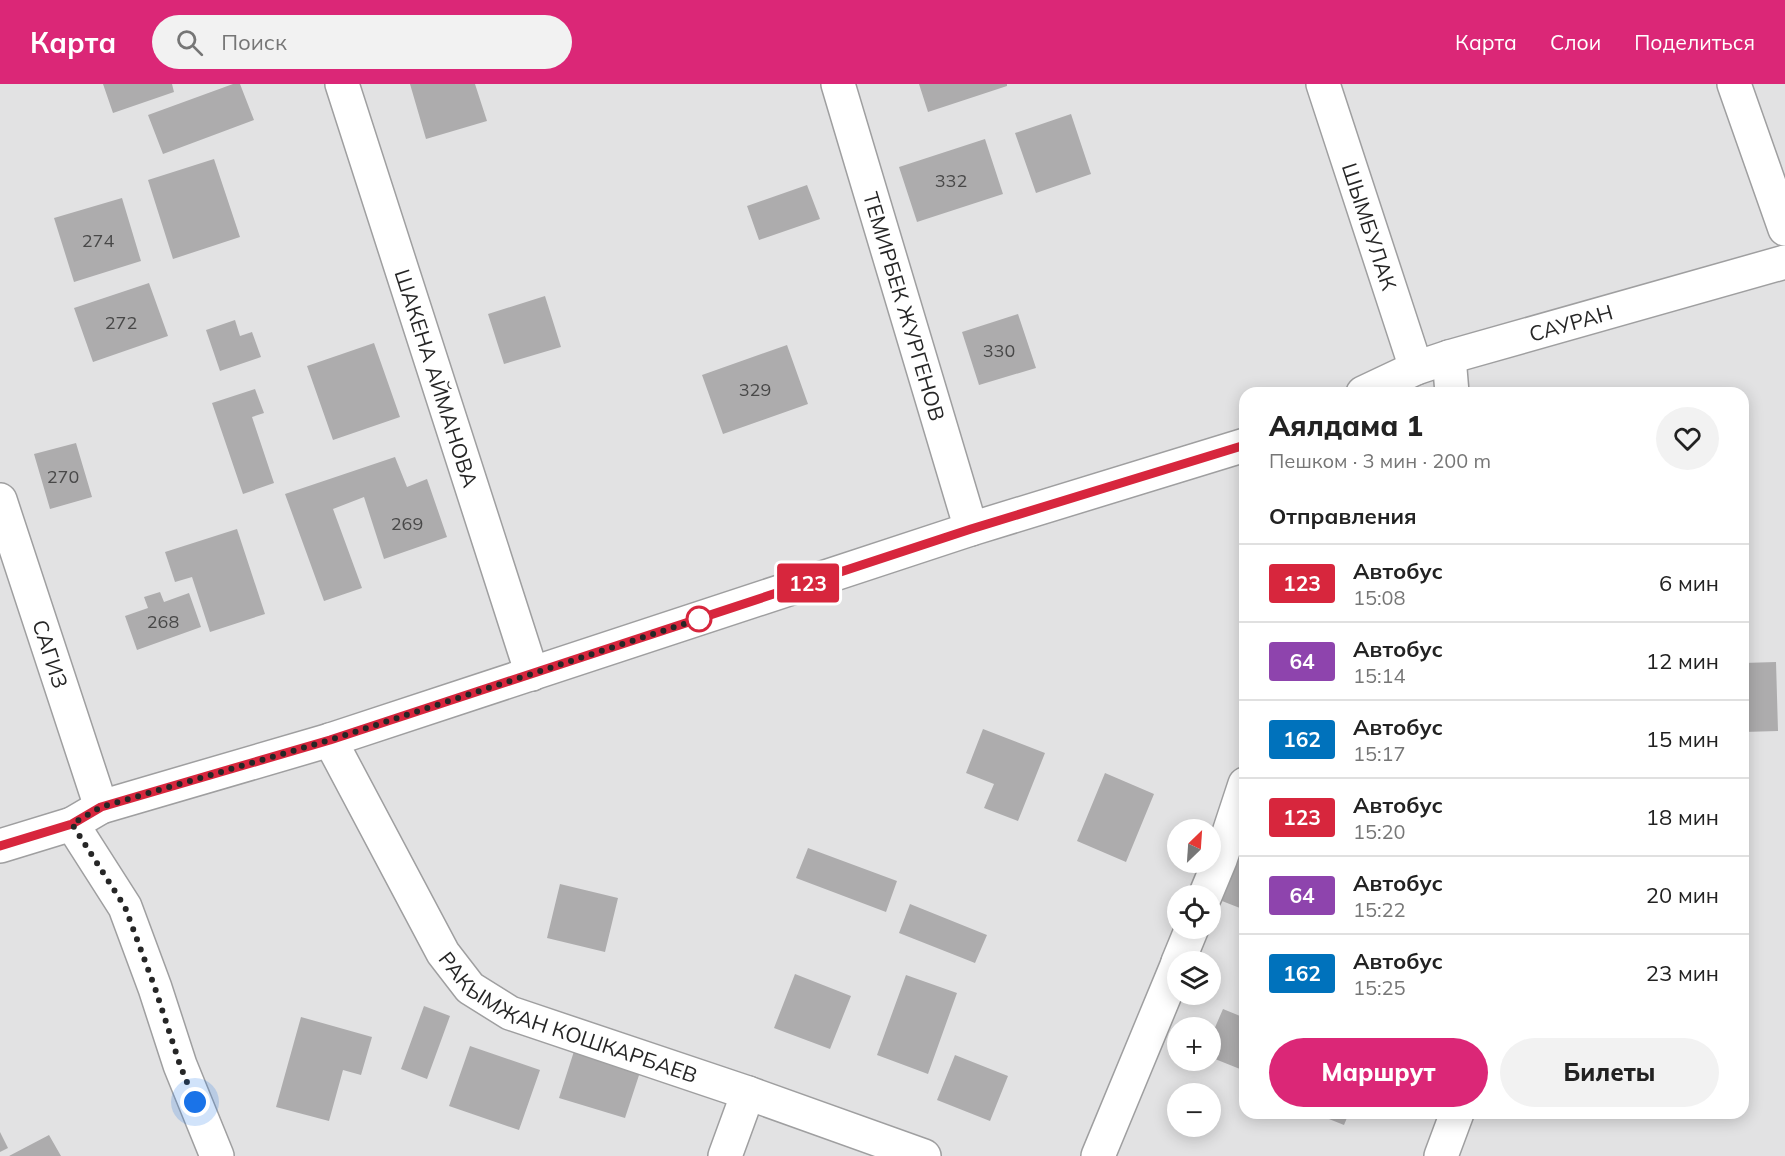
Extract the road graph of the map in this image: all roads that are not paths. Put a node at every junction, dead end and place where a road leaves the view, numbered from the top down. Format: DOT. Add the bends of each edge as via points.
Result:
graph roads {
  1 [pos="342,84"];
  2 [pos="838,84"];
  3 [pos="1323,84"];
  4 [pos="1734,84"];
  5 [pos="1785,229"];
  6 [pos="1785,262"];
  7 [pos="1449,357"];
  8 [pos="1416,368"];
  9 [pos="1376,387"];
  10 [pos="1452,387"];
  11 [pos="1239,447"];
  12 [pos="0,500"];
  13 [pos="971,529"];
  14 [pos="532,674"];
  15 [pos="330,740"];
  16 [pos="1239,802"];
  17 [pos="101,807"];
  18 [pos="72,824"];
  19 [pos="0,846"];
  20 [pos="1210,885"];
  21 [pos="1167,989"];
  22 [pos="748,1093"];
  23 [pos="1455,1119"];
  24 [pos="217,1156"];
  25 [pos="725,1156"];
  26 [pos="924,1156"];
  27 [pos="1098,1156"];
  28 [pos="1441,1156"];
  1 -- 14 [label="street, ШАКЕНА АЙМАНОВА"];
  2 -- 13 [label="street, ТЕМИРБЕК ЖУРГЕНОВ"];
  3 -- 8 [label="street, ШЫМБУЛАК"];
  4 -- 5 [label="street"];
  6 -- 7 [label="street, САУРАН"];
  7 -- 8 [label="street, САУРАН"];
  7 -- 10 [label="street"];
  8 -- 9 [label="street, САУРАН"];
  11 -- 13 [label="street"];
  12 -- 17 [label="street, САГИЗ"];
  13 -- 14 [label="street"];
  14 -- 15 [label="street"];
  15 -- 17 [label="street"];
  15 -- 22 [label="street, РАКЫМЖАН КОШКАРБАЕВ" via="442,953 470,988 510,1013"];
  16 -- 20 [label="street"];
  17 -- 18 [label="street"];
  18 -- 19 [label="street"];
  18 -- 24 [label="street" via="125,907 180,1065"];
  21 -- 27 [label="street"];
  22 -- 25 [label="street"];
  22 -- 26 [label="street, РАКЫМЖАН КОШКАРБАЕВ"];
  23 -- 28 [label="street"];
}
